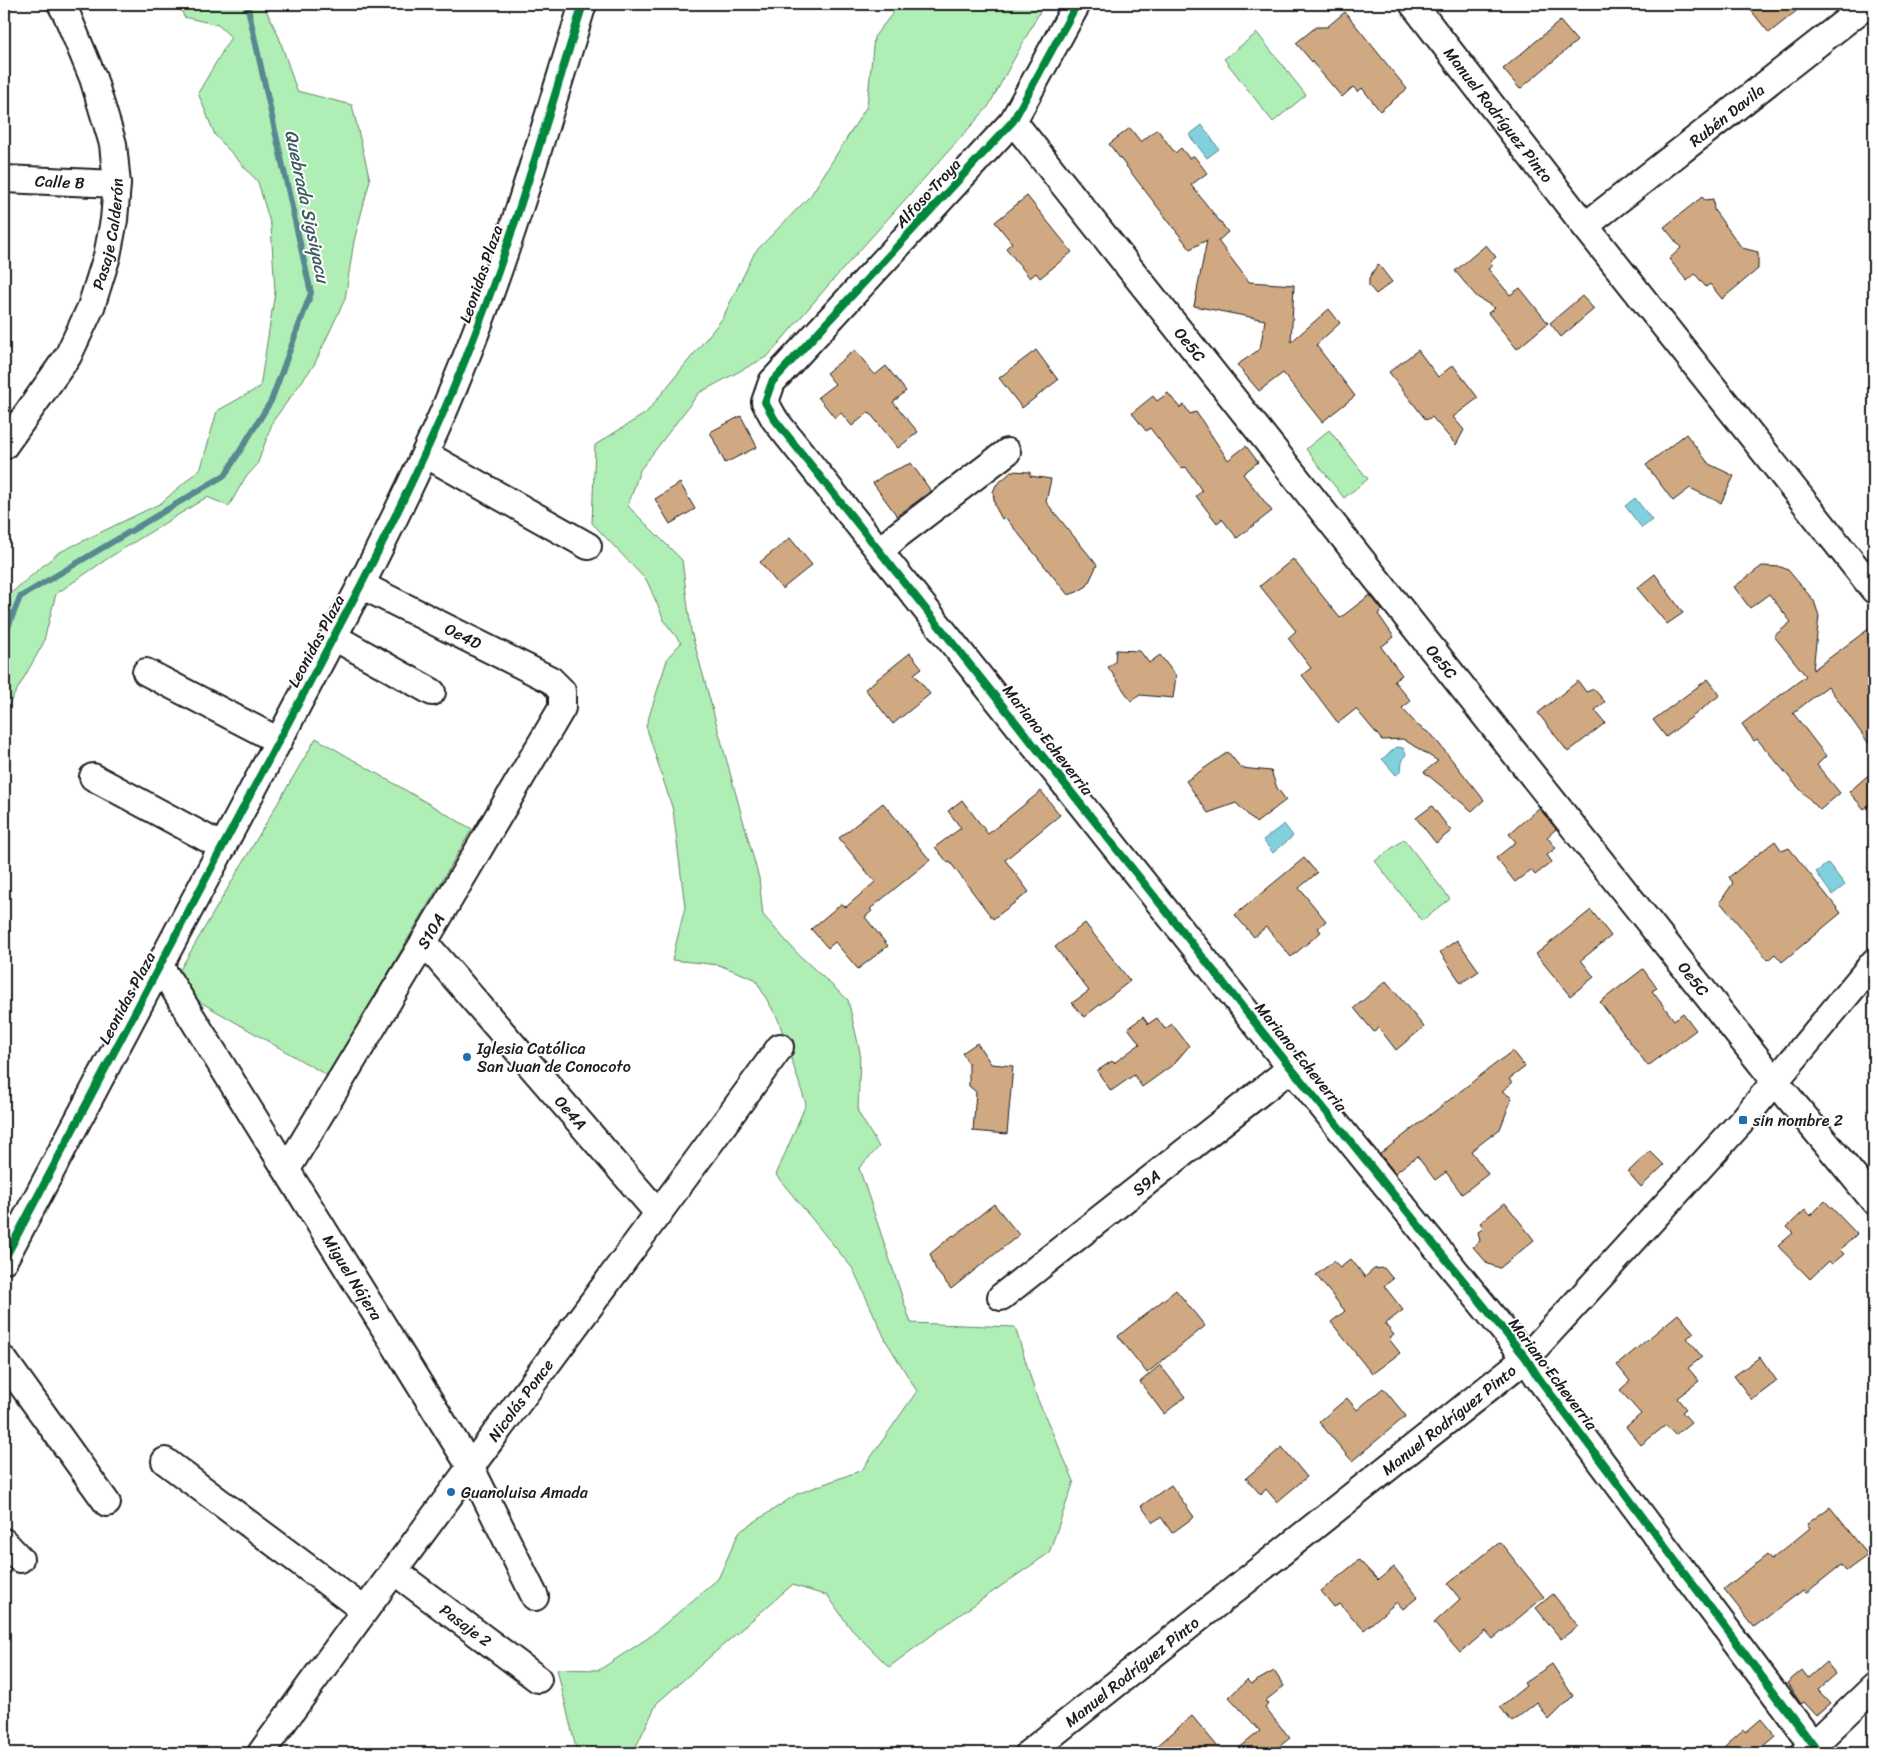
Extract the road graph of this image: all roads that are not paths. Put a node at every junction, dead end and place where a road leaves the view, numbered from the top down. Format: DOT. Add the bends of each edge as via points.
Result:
graph roads {
  1 [pos="61,4"];
  2 [pos="1077,4"];
  3 [pos="1413,4"];
  4 [pos="1868,4"];
  5 [pos="578,5"];
  6 [pos="1013,121"];
  7 [pos="4,179"];
  8 [pos="117,184"];
  9 [pos="1585,226"];
  10 [pos="772,382"];
  11 [pos="4,446"];
  12 [pos="1007,452"];
  13 [pos="425,454"];
  14 [pos="588,546"];
  15 [pos="880,551"];
  16 [pos="361,586"];
  17 [pos="1874,590"];
  18 [pos="334,637"];
  19 [pos="146,672"];
  20 [pos="562,691"];
  21 [pos="432,692"];
  22 [pos="279,741"];
  23 [pos="93,777"];
  24 [pos="223,847"];
  25 [pos="424,942"];
  26 [pos="1874,962"];
  27 [pos="160,966"];
  28 [pos="780,1047"];
  29 [pos="1291,1068"];
  30 [pos="1775,1081"];
  31 [pos="287,1169"];
  32 [pos="1874,1201"];
  33 [pos="659,1214"];
  34 [pos="4,1260"];
  35 [pos="1001,1297"];
  36 [pos="1526,1358"];
  37 [pos="4,1360"];
  38 [pos="165,1461"];
  39 [pos="470,1466"];
  40 [pos="107,1503"];
  41 [pos="394,1571"];
  42 [pos="535,1597"];
  43 [pos="364,1610"];
  44 [pos="538,1679"];
  45 [pos="1874,1687"];
  46 [pos="1044,1749"];
  47 [pos="1813,1751"];
  48 [pos="261,1753"];
  1 -- 8 [label="street, Pasaje Calderón" via="93,78 113,144"];
  2 -- 6 [label="street, Alfoso Troya"];
  3 -- 9 [label="street, Manuel Rodríguez Pinto"];
  4 -- 9 [label="street, Rubén Davila"];
  5 -- 13 [label="street, Leonidas Plaza" via="496,277 455,386"];
  6 -- 10 [label="street, Alfoso Troya"];
  6 -- 30 [label="street, Oe5C"];
  7 -- 8 [label="street, Calle B"];
  8 -- 11 [label="street, Pasaje Calderón" via="107,256 91,307 68,356"];
  9 -- 17 [label="street, Manuel Rodríguez Pinto"];
  10 -- 15 [label="street, Mariano Echeverria" via="765,402 775,420"];
  12 -- 15 [label="street"];
  13 -- 14 [label="street"];
  13 -- 16 [label="street, Leonidas Plaza"];
  15 -- 29 [label="street, Mariano Echeverria"];
  16 -- 18 [label="street, Leonidas Plaza"];
  16 -- 20 [label="street, Oe4D" via="551,680"];
  18 -- 21 [label="street"];
  18 -- 22 [label="street, Leonidas Plaza"];
  19 -- 22 [label="street"];
  20 -- 25 [label="street, S10A" via="562,708"];
  22 -- 24 [label="street, Leonidas Plaza"];
  23 -- 24 [label="street"];
  24 -- 27 [label="street, Leonidas Plaza"];
  25 -- 31 [label="street, S10A"];
  25 -- 33 [label="street, Oe4A"];
  26 -- 30 [label="street, Manuel Rodríguez Pinto"];
  27 -- 31 [label="street, Miguel Nájera"];
  27 -- 34 [label="street, Leonidas Plaza"];
  28 -- 33 [label="street, Nicolás Ponce"];
  29 -- 35 [label="street, S9A"];
  29 -- 36 [label="street, Mariano Echeverria"];
  30 -- 32 [label="street, Oe5C"];
  30 -- 36 [label="street, Manuel Rodríguez Pinto"];
  31 -- 39 [label="street, Miguel Nájera"];
  33 -- 39 [label="street, Nicolás Ponce"];
  36 -- 46 [label="street, Manuel Rodríguez Pinto"];
  36 -- 47 [label="street, Mariano Echeverria"];
  37 -- 40 [label="street"];
  38 -- 43 [label="street"];
  39 -- 41 [label="street, Nicolás Ponce"];
  39 -- 42 [label="street, Miguel Nájera"];
  41 -- 43 [label="street, Nicolás Ponce"];
  41 -- 44 [label="street, Pasaje 2"];
  43 -- 48 [label="street, Nicolás Ponce"];
  45 -- 47 [label="street"];
}
